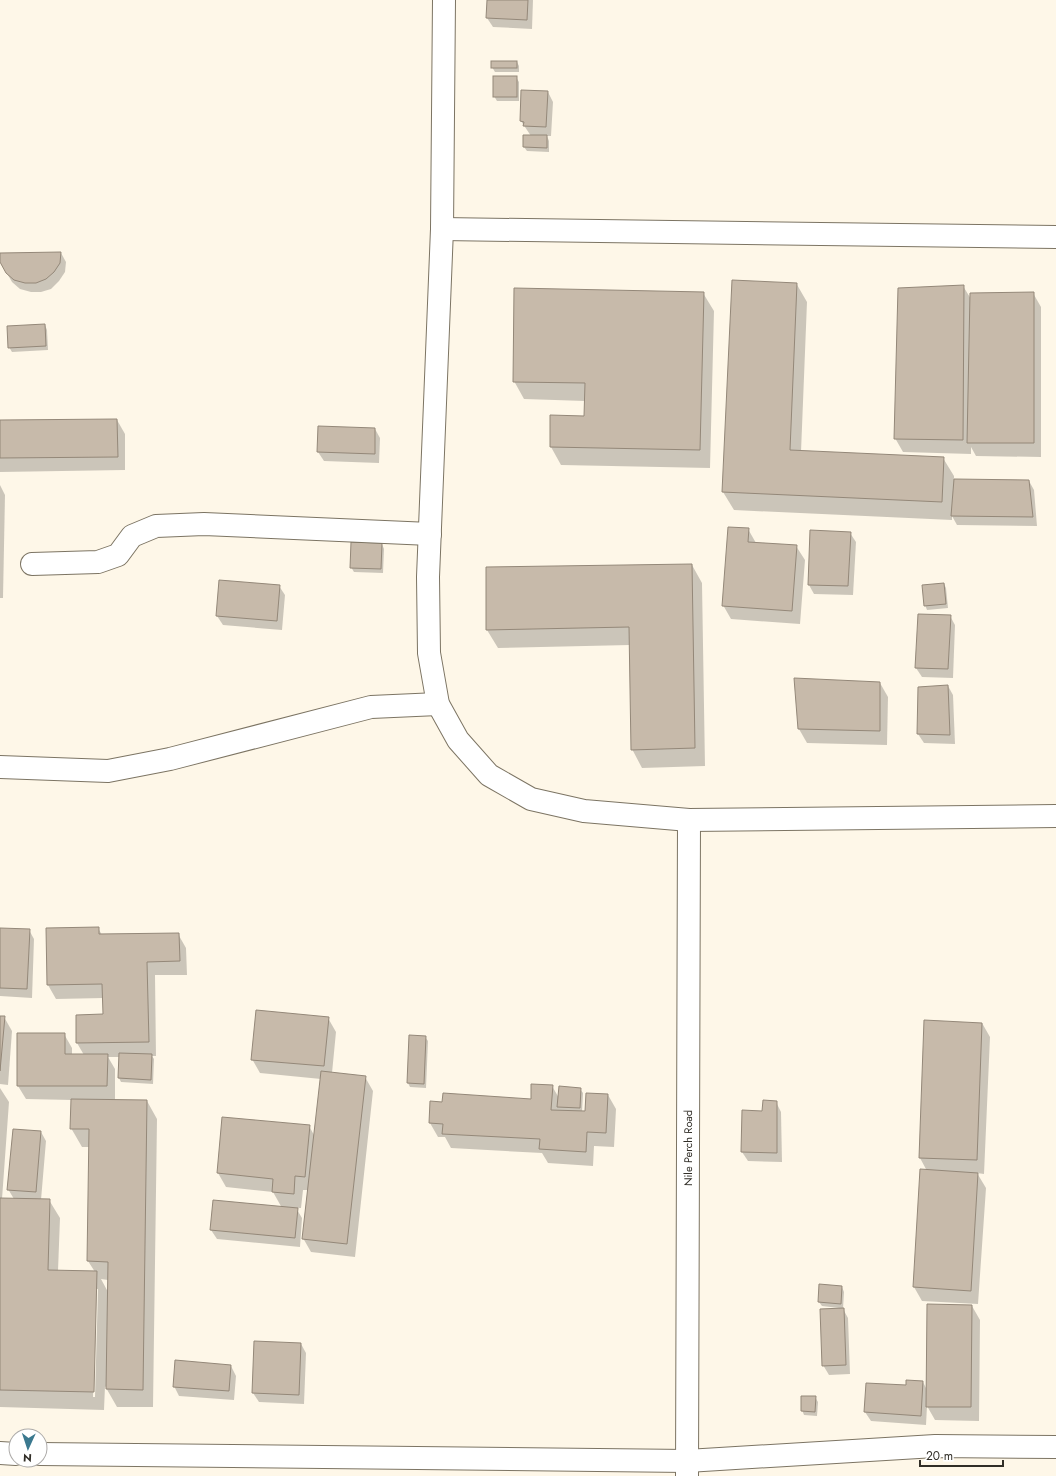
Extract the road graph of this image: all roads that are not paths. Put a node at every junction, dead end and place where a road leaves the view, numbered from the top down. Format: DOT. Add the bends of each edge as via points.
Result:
graph roads {
  1 [pos="444,0"];
  2 [pos="442,229"];
  3 [pos="1056,237"];
  4 [pos="430,534"];
  5 [pos="32,564"];
  6 [pos="438,704"];
  7 [pos="0,767"];
  8 [pos="1056,816"];
  9 [pos="689,820"];
  10 [pos="1056,1448"];
  11 [pos="48,1454"];
  12 [pos="687,1468"];
  1 -- 2 [label="street"];
  2 -- 3 [label="street"];
  2 -- 4 [label="street"];
  4 -- 5 [label="street" via="204,524 156,526 132,536 118,555 98,562"];
  4 -- 6 [label="street" via="429,653"];
  6 -- 7 [label="street" via="371,707 170,759 108,771"];
  6 -- 9 [label="street" via="458,740 489,775 531,799 584,811"];
  8 -- 9 [label="street"];
  9 -- 12 [label="street, Nile Perch Road"];
  10 -- 12 [label="street" via="935,1446"];
  11 -- 12 [label="street"];
}
